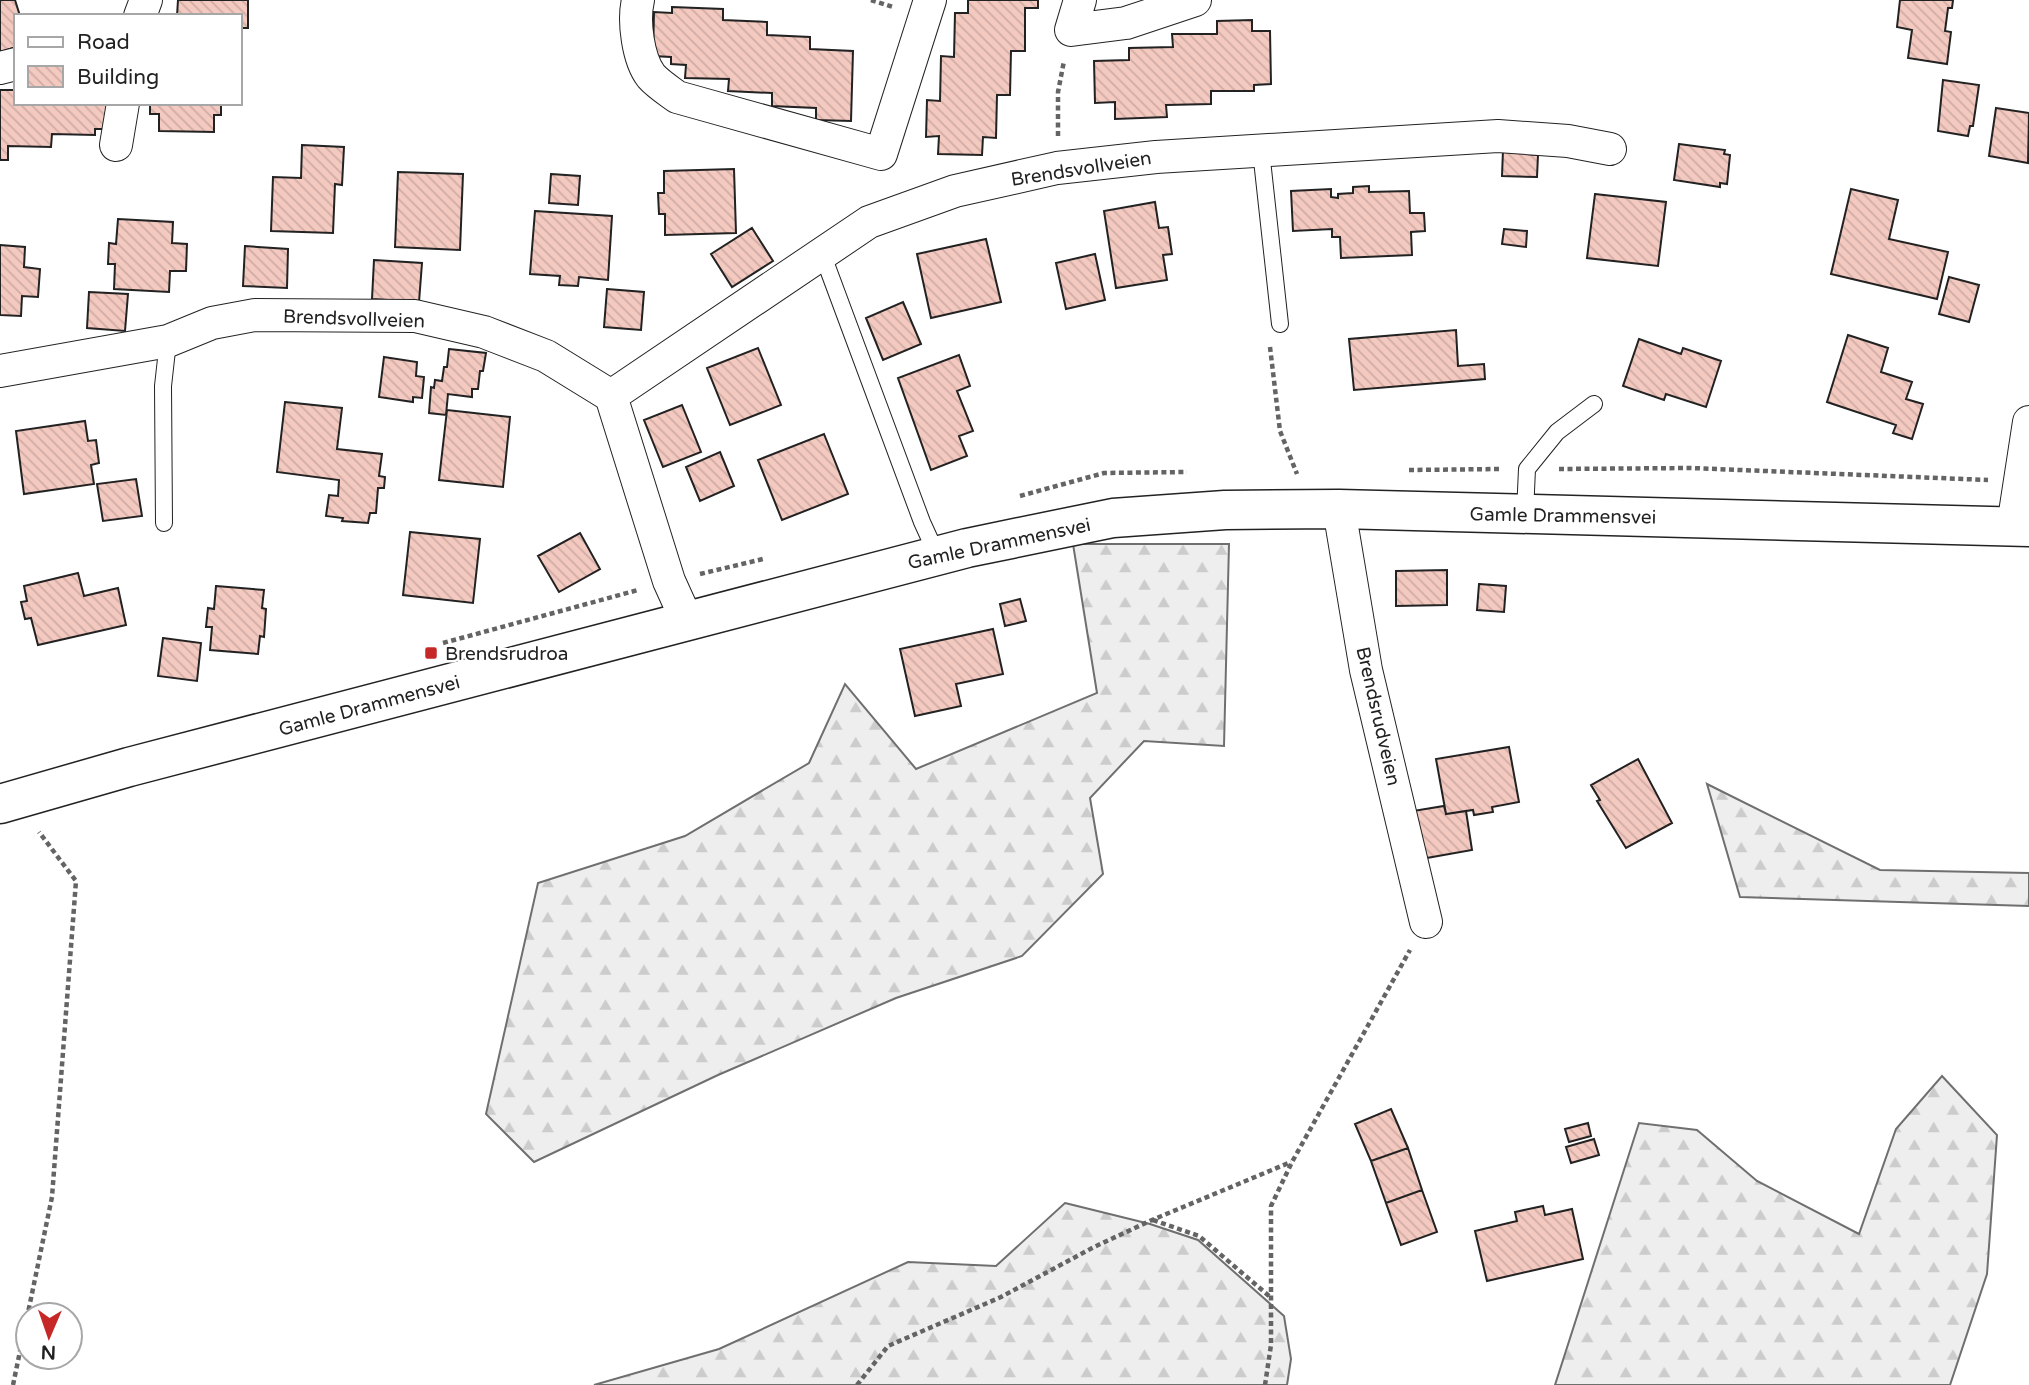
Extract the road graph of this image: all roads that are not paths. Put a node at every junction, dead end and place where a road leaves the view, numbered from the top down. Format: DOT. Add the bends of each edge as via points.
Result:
graph roads {
  1 [pos="638,0"];
  2 [pos="930,0"];
  3 [pos="1195,0"];
  4 [pos="1076,15"];
  5 [pos="122,105"];
  6 [pos="116,145"];
  7 [pos="1610,149"];
  8 [pos="1261,151"];
  9 [pos="822,253"];
  10 [pos="1280,324"];
  11 [pos="168,341"];
  12 [pos="0,370"];
  13 [pos="611,396"];
  14 [pos="1594,404"];
  15 [pos="2029,422"];
  16 [pos="1324,510"];
  17 [pos="1525,513"];
  18 [pos="164,523"];
  19 [pos="2021,526"];
  20 [pos="937,555"];
  21 [pos="688,623"];
  22 [pos="8,802"];
  23 [pos="1426,922"];
  1 -- 2 [label="street" via="638,43 651,75 677,97 881,154"];
  3 -- 4 [label="street" via="1126,23"];
  5 -- 6 [label="street"];
  7 -- 8 [label="street, Brendsvollveien" via="1498,136"];
  8 -- 9 [label="street, Brendsvollveien" via="1057,168 955,191 869,222"];
  8 -- 10 [label="lane"];
  9 -- 13 [label="street, Brendsvollveien"];
  9 -- 20 [label="lane"];
  11 -- 12 [label="street, Brendsvollveien"];
  11 -- 13 [label="street, Brendsvollveien" via="212,323 255,314 415,317 484,331 546,356"];
  11 -- 18 [label="lane" via="163,386"];
  13 -- 21 [label="street" via="669,581"];
  14 -- 17 [label="lane" via="1557,432 1527,469"];
  15 -- 19 [label="street"];
  16 -- 17 [label="main road, Gamle Drammensvei"];
  16 -- 20 [label="main road, Gamle Drammensvei" via="1225,510 1113,518"];
  16 -- 23 [label="street, Brendsrudveien"];
  17 -- 19 [label="main road, Gamle Drammensvei"];
  20 -- 21 [label="main road, Gamle Drammensvei"];
  21 -- 22 [label="main road, Gamle Drammensvei"];
}
